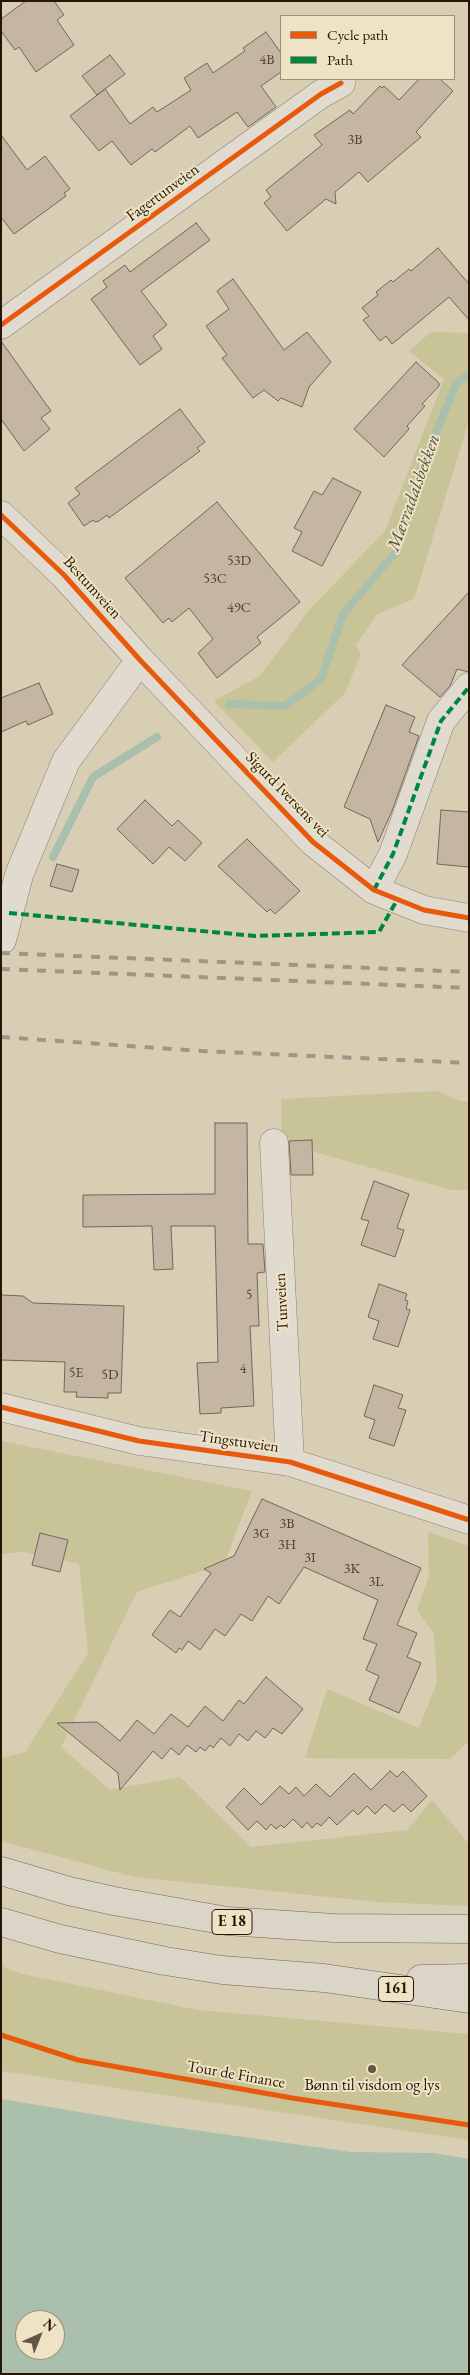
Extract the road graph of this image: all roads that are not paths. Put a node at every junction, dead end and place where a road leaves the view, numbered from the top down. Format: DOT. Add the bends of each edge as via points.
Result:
graph roads {
  1 [pos="341,83"];
  2 [pos="1,325"];
  3 [pos="1,515"];
  4 [pos="140,660"];
  5 [pos="469,686"];
  6 [pos="374,890"];
  7 [pos="469,918"];
  8 [pos="2,940"];
  9 [pos="274,1143"];
  10 [pos="1,1407"];
  11 [pos="290,1462"];
  12 [pos="469,1520"];
  13 [pos="1,1871"];
  14 [pos="1,1922"];
  15 [pos="469,1929"];
  16 [pos="324,1978"];
  17 [pos="469,1978"];
  18 [pos="469,1999"];
  1 -- 2 [label="street, Fagertunveien" via="321,94"];
  3 -- 4 [label="street, Bestumveien" via="64,575"];
  4 -- 6 [label="street, Sigurd Iversens vei" via="313,842"];
  4 -- 8 [label="street" via="66,761 19,875"];
  5 -- 6 [label="street" via="441,721 393,854"];
  6 -- 7 [label="street, Sigurd Iversens vei" via="424,910"];
  9 -- 11 [label="street, Tunveien"];
  10 -- 11 [label="street, Tingstuveien" via="139,1441"];
  11 -- 12 [label="street, Tingstuveien"];
  13 -- 15 [label="highway, E 18" via="69,1891 227,1921 334,1928"];
  14 -- 16 [label="highway" via="60,1939 165,1961 232,1971"];
  16 -- 17 [label="highway"];
  16 -- 18 [label="highway, 161"];
}
